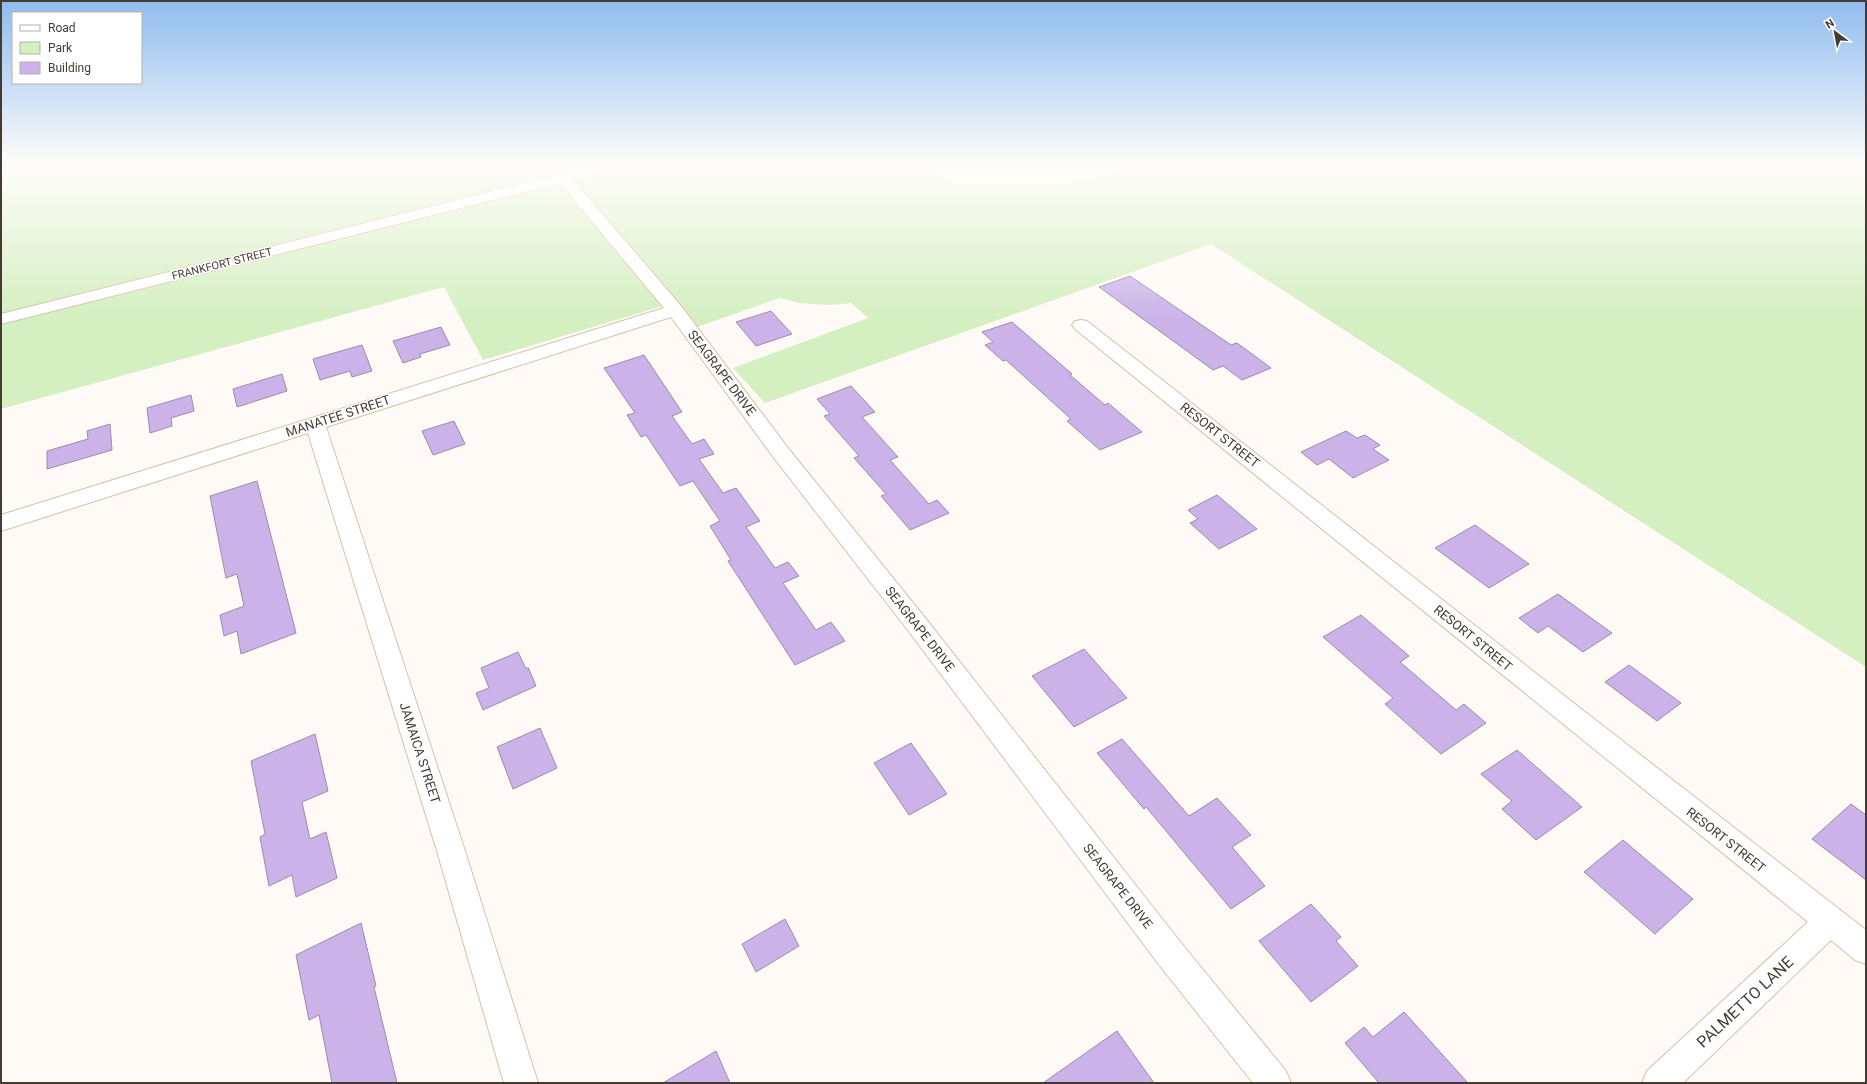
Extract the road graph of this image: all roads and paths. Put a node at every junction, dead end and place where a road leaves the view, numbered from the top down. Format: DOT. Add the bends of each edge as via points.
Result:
graph roads {
  1 [pos="406,218"];
  2 [pos="597,218"];
  3 [pos="675,310"];
  4 [pos="1,319"];
  5 [pos="1081,325"];
  6 [pos="315,423"];
  7 [pos="1,523"];
  8 [pos="1830,921"];
  9 [pos="1866,949"];
  10 [pos="521,1083"];
  11 [pos="1274,1083"];
  12 [pos="1659,1083"];
  1 -- 4 [label="street, FRANKFORT STREET"];
  2 -- 3 [label="street, SEAGRAPE DRIVE"];
  3 -- 6 [label="street, MANATEE STREET"];
  3 -- 11 [label="street, SEAGRAPE DRIVE" via="781,453 918,626 1171,955"];
  5 -- 8 [label="street, RESORT STREET"];
  6 -- 7 [label="street, MANATEE STREET"];
  6 -- 10 [label="street, JAMAICA STREET" via="451,851"];
  8 -- 9 [label="street, RESORT STREET"];
  8 -- 12 [label="street, PALMETTO LANE"];
}
